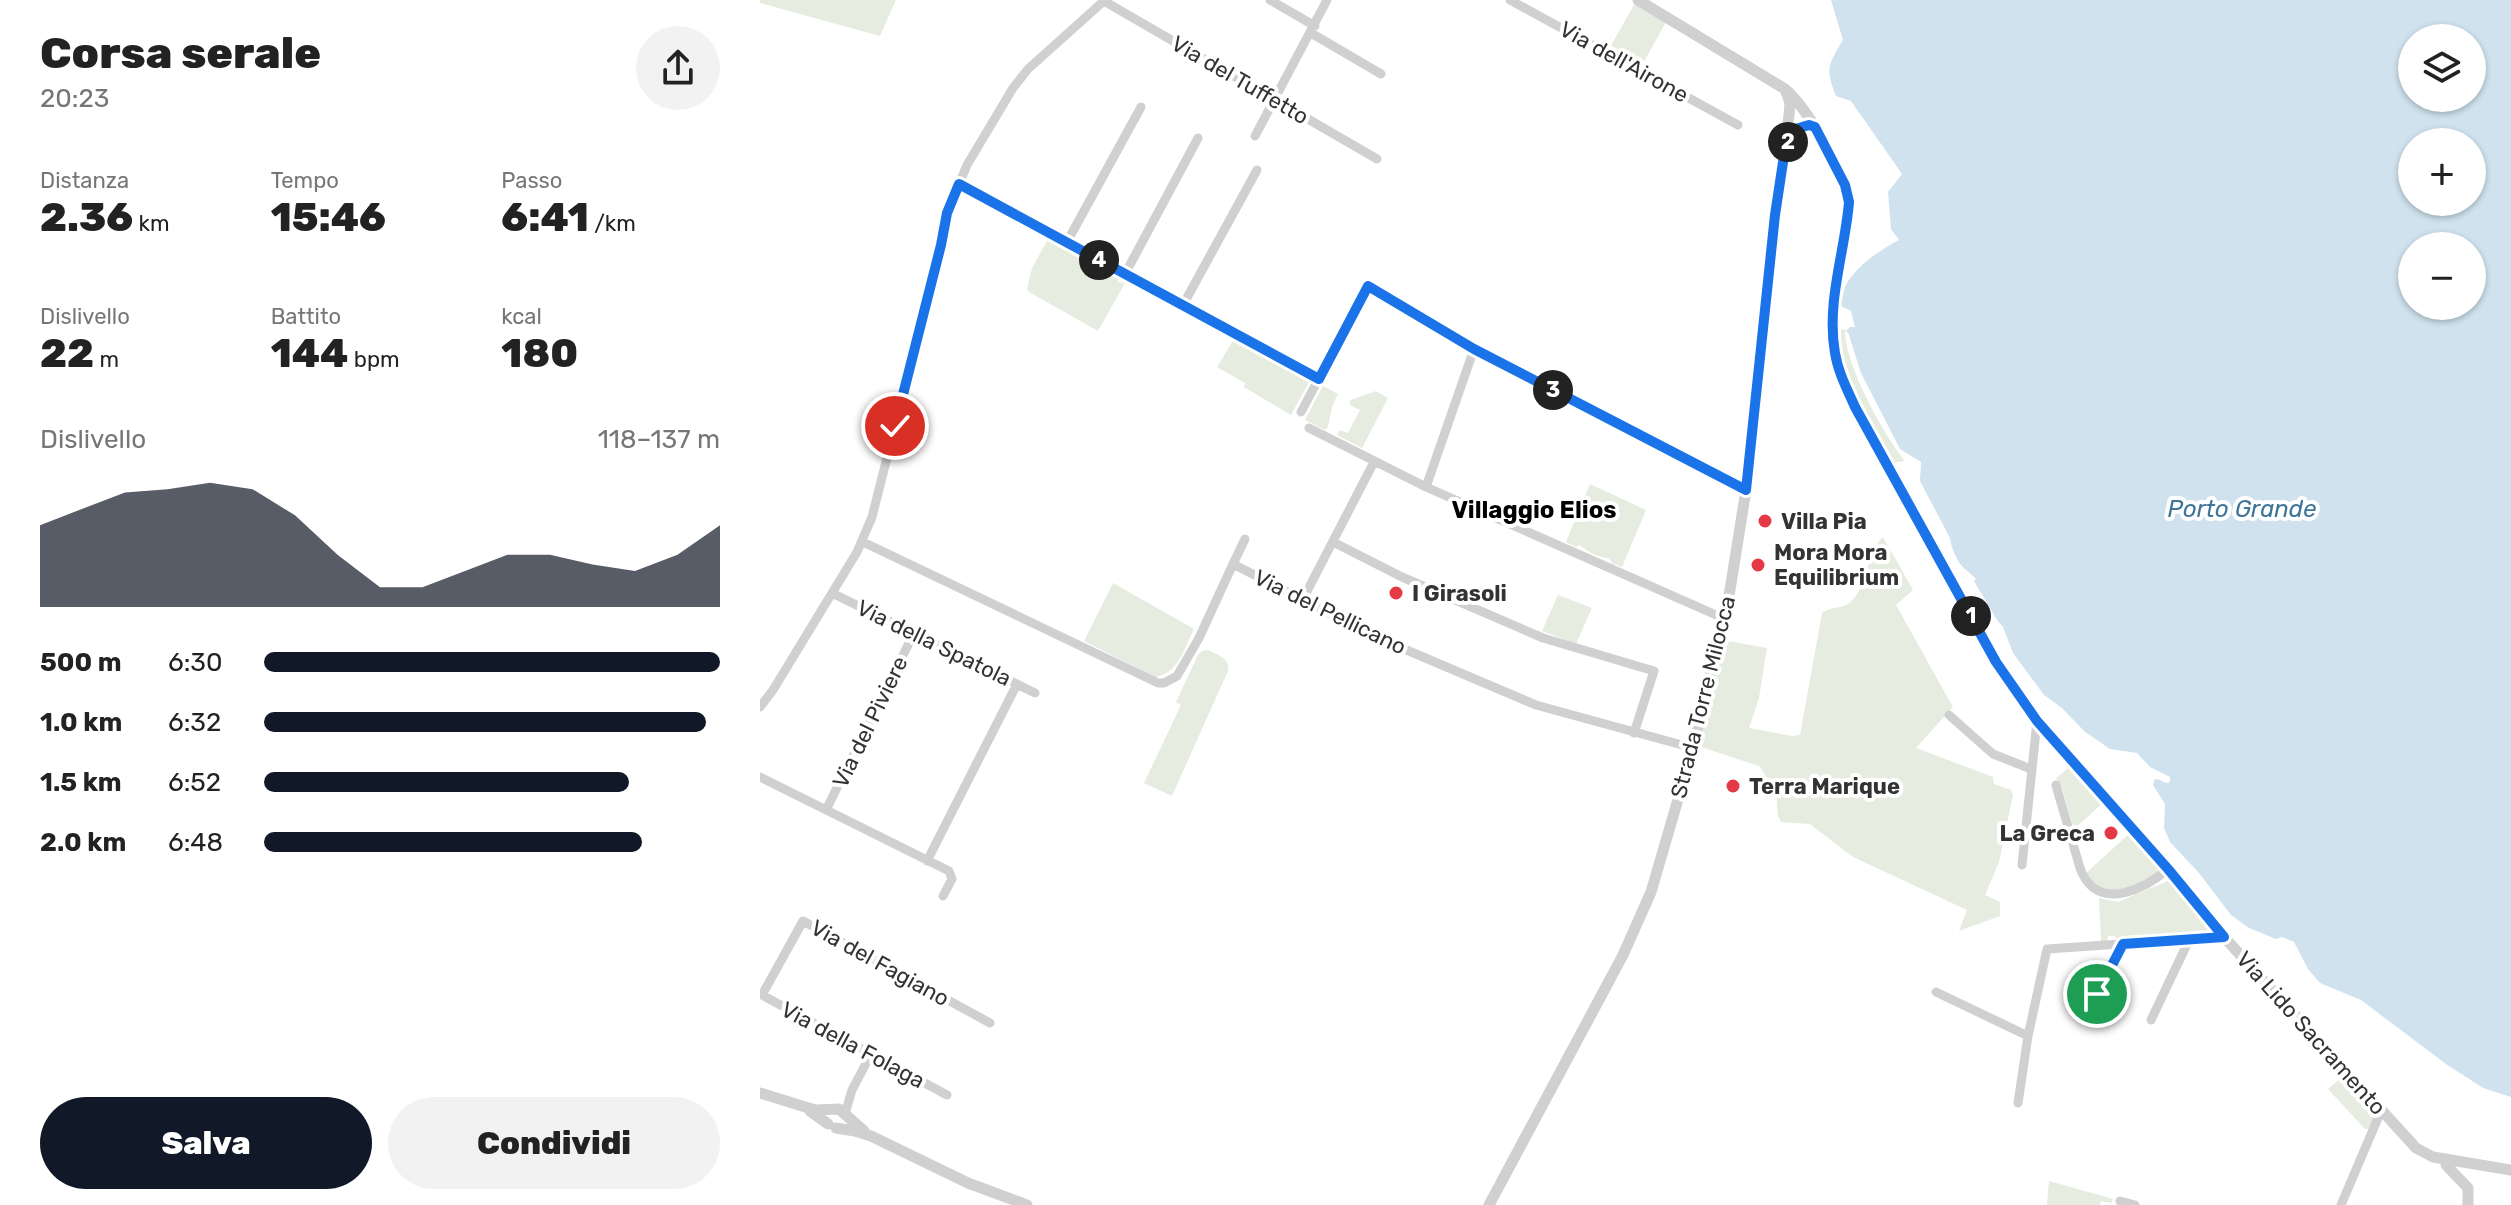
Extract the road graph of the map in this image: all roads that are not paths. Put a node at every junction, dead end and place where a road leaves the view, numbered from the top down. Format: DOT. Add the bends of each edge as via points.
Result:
graph roads {
  1 [pos="1104,0"];
  2 [pos="1270,0"];
  3 [pos="1327,0"];
  4 [pos="1510,0"];
  5 [pos="1638,0"];
  6 [pos="1313,29"];
  7 [pos="1381,74"];
  8 [pos="1785,89"];
  9 [pos="1275,101"];
  10 [pos="1802,106"];
  11 [pos="1141,107"];
  12 [pos="1789,115"];
  13 [pos="1738,125"];
  14 [pos="1815,127"];
  15 [pos="1792,133"];
  16 [pos="1255,136"];
  17 [pos="1198,138"];
  18 [pos="1785,149"];
  19 [pos="1377,159"];
  20 [pos="1257,170"];
  21 [pos="959,184"];
  22 [pos="1067,242"];
  23 [pos="1125,274"];
  24 [pos="1183,305"];
  25 [pos="1474,349"];
  26 [pos="1319,379"];
  27 [pos="1301,412"];
  28 [pos="1309,428"];
  29 [pos="1374,462"];
  30 [pos="1426,487"];
  31 [pos="1746,490"];
  32 [pos="1245,539"];
  33 [pos="863,542"];
  34 [pos="1333,542"];
  35 [pos="1233,564"];
  36 [pos="832,593"];
  37 [pos="1303,599"];
  38 [pos="1723,618"];
  39 [pos="914,633"];
  40 [pos="1017,684"];
  41 [pos="1035,693"];
  42 [pos="760,707"];
  43 [pos="1949,715"];
  44 [pos="2037,721"];
  45 [pos="1634,733"];
  46 [pos="1693,748"];
  47 [pos="2031,769"];
  48 [pos="760,777"];
  49 [pos="2056,785"];
  50 [pos="826,810"];
  51 [pos="927,861"];
  52 [pos="2022,865"];
  53 [pos="2168,869"];
  54 [pos="943,896"];
  55 [pos="2224,937"];
  56 [pos="2189,940"];
  57 [pos="2123,944"];
  58 [pos="1936,992"];
  59 [pos="2097,994"];
  60 [pos="763,996"];
  61 [pos="760,1008"];
  62 [pos="2151,1020"];
  63 [pos="990,1023"];
  64 [pos="2028,1036"];
  65 [pos="871,1054"];
  66 [pos="760,1093"];
  67 [pos="947,1095"];
  68 [pos="2018,1103"];
  69 [pos="803,1107"];
  70 [pos="2381,1111"];
  71 [pos="840,1112"];
  72 [pos="832,1126"];
  73 [pos="871,1136"];
  74 [pos="2446,1159"];
  75 [pos="2511,1170"];
  76 [pos="2120,1201"];
  77 [pos="1027,1205"];
  78 [pos="1489,1205"];
  79 [pos="2135,1205"];
  80 [pos="2341,1205"];
  81 [pos="2468,1205"];
  1 -- 9 [label="street, Via del Tuffetto"];
  1 -- 21 [label="street" via="1028,69"];
  2 -- 6 [label="street"];
  3 -- 6 [label="street"];
  4 -- 13 [label="street, Via dell'Airone"];
  5 -- 8 [label="street, Via Lido Sacramento"];
  6 -- 7 [label="street"];
  6 -- 9 [label="street"];
  8 -- 10 [label="street, Via Lido Sacramento"];
  8 -- 12 [label="street"];
  9 -- 16 [label="street"];
  9 -- 19 [label="street, Via del Tuffetto"];
  10 -- 12 [label="street"];
  10 -- 14 [label="street, Via Lido Sacramento"];
  10 -- 15 [label="street"];
  11 -- 22 [label="street"];
  12 -- 18 [label="street"];
  14 -- 15 [label="street" via="1804,125"];
  14 -- 44 [label="street, Via Lido Sacramento" via="1849,202 1833,318 1842,379 1996,662"];
  15 -- 18 [label="street"];
  17 -- 23 [label="street"];
  18 -- 31 [label="street, Strada Torre Milocca"];
  20 -- 24 [label="street"];
  21 -- 22 [label="street"];
  21 -- 33 [label="street" via="947,213"];
  22 -- 23 [label="street"];
  23 -- 24 [label="street"];
  24 -- 26 [label="street"];
  25 -- 26 [label="street" via="1368,286"];
  25 -- 30 [label="street"];
  25 -- 31 [label="street"];
  26 -- 27 [label="street"];
  28 -- 29 [label="street"];
  29 -- 30 [label="street"];
  29 -- 34 [label="street"];
  30 -- 38 [label="street"];
  31 -- 38 [label="street, Strada Torre Milocca"];
  32 -- 35 [label="street"];
  33 -- 35 [label="street, Via del Pellicano" via="1158,683 1177,676"];
  33 -- 36 [label="street"];
  34 -- 37 [label="street"];
  34 -- 45 [label="street" via="1543,638 1654,671"];
  35 -- 37 [label="street, Via del Pellicano"];
  36 -- 39 [label="street, Via della Spatola"];
  36 -- 42 [label="street"];
  37 -- 45 [label="street, Via del Pellicano" via="1376,637 1536,705"];
  38 -- 46 [label="street, Strada Torre Milocca"];
  39 -- 40 [label="street, Via della Spatola"];
  39 -- 50 [label="street, Via del Piviere"];
  40 -- 41 [label="street, Via della Spatola"];
  40 -- 51 [label="street"];
  43 -- 47 [label="street" via="1993,754"];
  44 -- 47 [label="street"];
  44 -- 53 [label="street, Via Lido Sacramento"];
  45 -- 46 [label="street, Via del Pellicano"];
  46 -- 78 [label="street, Strada Torre Milocca" via="1651,892 1629,942"];
  47 -- 52 [label="street"];
  48 -- 50 [label="street"];
  49 -- 53 [label="street" via="2083,875 2096,889 2124,894"];
  50 -- 51 [label="street"];
  51 -- 54 [label="street" via="949,871 952,879"];
  53 -- 55 [label="street, Via Lido Sacramento"];
  55 -- 56 [label="street"];
  55 -- 70 [label="street, Via Lido Sacramento"];
  56 -- 57 [label="street"];
  56 -- 62 [label="street"];
  57 -- 59 [label="street"];
  57 -- 64 [label="street" via="2048,944"];
  58 -- 64 [label="street"];
  60 -- 61 [label="street, Via del Fagiano"];
  60 -- 63 [label="street, Via del Fagiano" via="803,921"];
  60 -- 65 [label="street, Via della Folaga"];
  64 -- 68 [label="street"];
  65 -- 67 [label="street, Via della Folaga"];
  65 -- 71 [label="street"];
  66 -- 69 [label="street"];
  69 -- 71 [label="street"];
  69 -- 72 [label="street"];
  70 -- 74 [label="street, Via Lido Sacramento" via="2416,1148"];
  70 -- 80 [label="street"];
  71 -- 72 [label="street" via="827,1117"];
  71 -- 72 [label="street" via="844,1125"];
  71 -- 73 [label="street"];
  72 -- 73 [label="street"];
  73 -- 77 [label="street"];
  74 -- 75 [label="street"];
  74 -- 81 [label="street" via="2468,1188"];
  76 -- 79 [label="street"];
}
